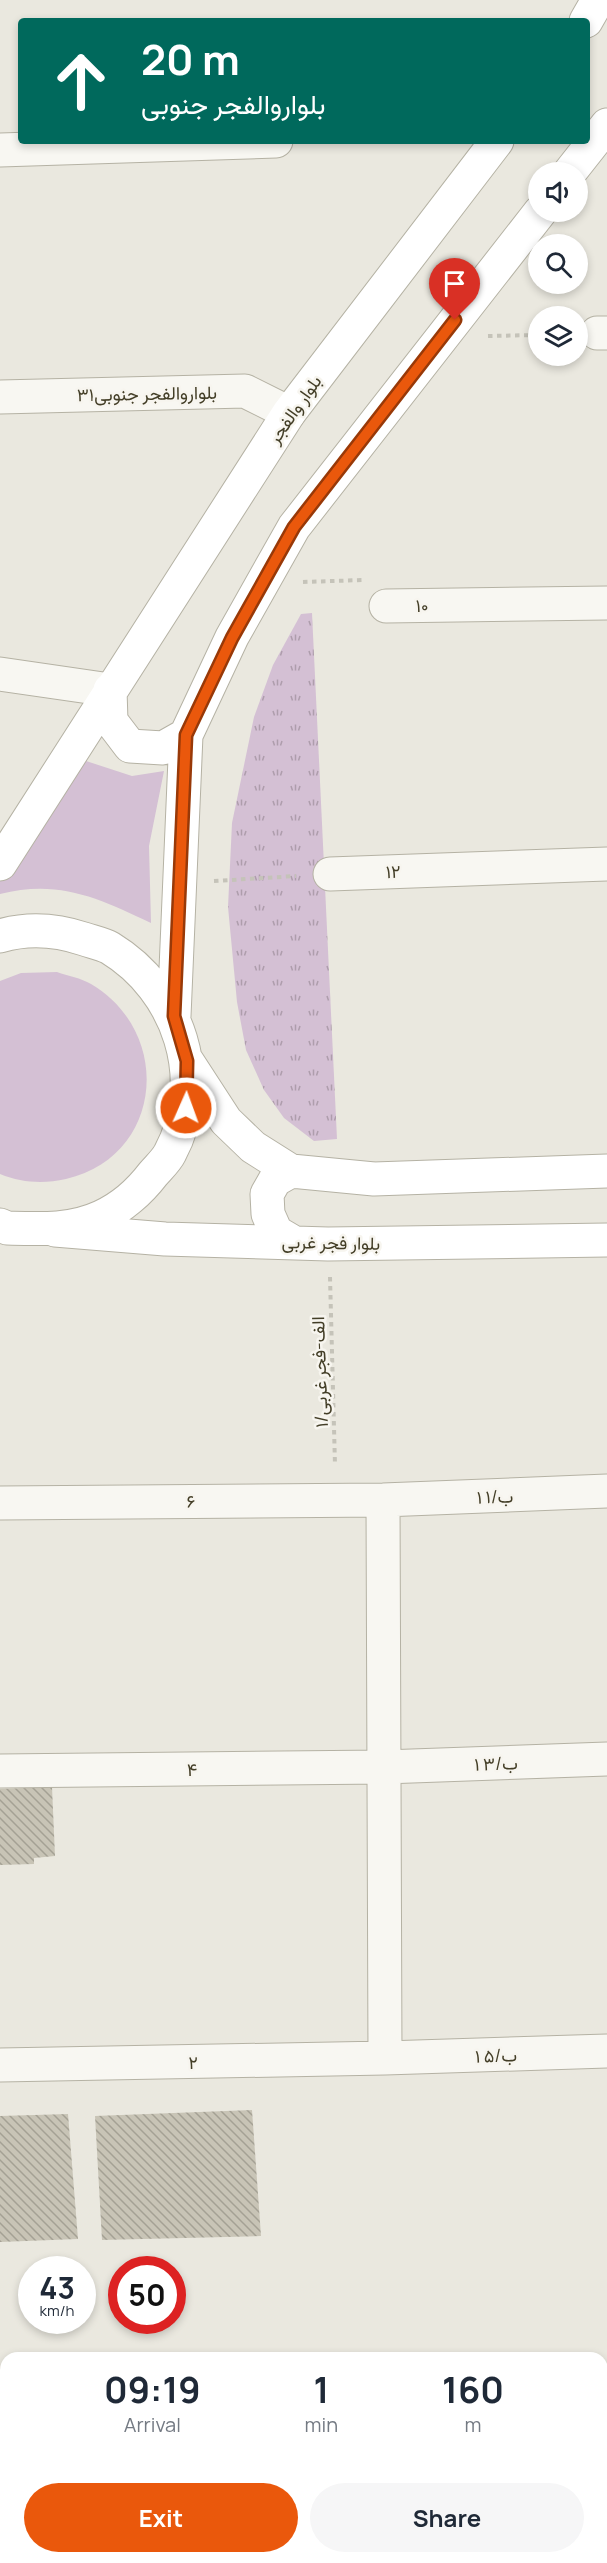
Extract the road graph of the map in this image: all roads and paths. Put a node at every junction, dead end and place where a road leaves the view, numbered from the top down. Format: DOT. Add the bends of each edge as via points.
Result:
graph roads {
  1 [pos="598,0"];
  2 [pos="588,18"];
  3 [pos="607,125"];
  4 [pos="184,144"];
  5 [pos="495,144"];
  6 [pos="0,150"];
  7 [pos="578,162"];
  8 [pos="532,222"];
  9 [pos="0,396"];
  10 [pos="289,413"];
  11 [pos="262,583"];
  12 [pos="607,603"];
  13 [pos="386,606"];
  14 [pos="0,674"];
  15 [pos="110,690"];
  16 [pos="186,735"];
  17 [pos="0,864"];
  18 [pos="607,864"];
  19 [pos="330,874"];
  20 [pos="178,883"];
  21 [pos="0,936"];
  22 [pos="174,1016"];
  23 [pos="187,1061"];
  24 [pos="291,1171"];
  25 [pos="607,1171"];
  26 [pos="2,1227"];
  27 [pos="55,1230"];
  28 [pos="607,1240"];
  29 [pos="293,1242"];
  30 [pos="328,1244"];
  31 [pos="607,1491"];
  32 [pos="337,1500"];
  33 [pos="383,1500"];
  34 [pos="0,1503"];
  35 [pos="607,1759"];
  36 [pos="384,1767"];
  37 [pos="0,1771"];
  38 [pos="607,2051"];
  39 [pos="385,2058"];
  40 [pos="0,2065"];
  1 -- 2 [label="main road"];
  3 -- 7 [label="main road"];
  4 -- 6 [label="street"];
  5 -- 10 [label="main road, بلوار والفجر"];
  8 -- 11 [label="main road" via="294,527"];
  9 -- 10 [label="street, بلواروالفجر جنوبی۳۱" via="245,391"];
  10 -- 15 [label="main road, بلوار والفجر"];
  11 -- 13 [label="path" via="384,580"];
  11 -- 16 [label="main road"];
  12 -- 13 [label="street, ۱۰"];
  14 -- 15 [label="street"];
  15 -- 16 [label="main road" via="111,721 130,746 163,748"];
  15 -- 17 [label="main road, بلوار والفجر"];
  16 -- 20 [label="main road"];
  18 -- 19 [label="street, ۱۲"];
  19 -- 20 [label="path"];
  20 -- 22 [label="main road"];
  21 -- 22 [label="main road" via="16,931 64,932 109,947 147,976"];
  22 -- 23 [label="main road"];
  23 -- 24 [label="main road" via="226,1121 253,1147"];
  23 -- 27 [label="main road" via="186,1108 170,1153 140,1190 101,1217"];
  24 -- 25 [label="main road" via="374,1179"];
  24 -- 29 [label="main road" via="275,1180 267,1194 268,1214 276,1232"];
  26 -- 27 [label="main road, بلوار فجر غربی"];
  27 -- 29 [label="main road, بلوار فجر غربی" via="165,1239"];
  28 -- 30 [label="main road, بلوار فجر غربی"];
  29 -- 30 [label="main road, بلوار فجر غربی"];
  30 -- 32 [label="path, ۱/الف-فجر غربی"];
  31 -- 33 [label="street, ۱ ب/۱"];
  32 -- 33 [label="street, ۶"];
  32 -- 34 [label="street, ۶"];
  33 -- 36 [label="street"];
  35 -- 36 [label="street, ۱ ب/۳"];
  36 -- 37 [label="street, ۴"];
  36 -- 39 [label="street"];
  38 -- 39 [label="street, ۱ ب/۵"];
  39 -- 40 [label="street, ۲"];
}
